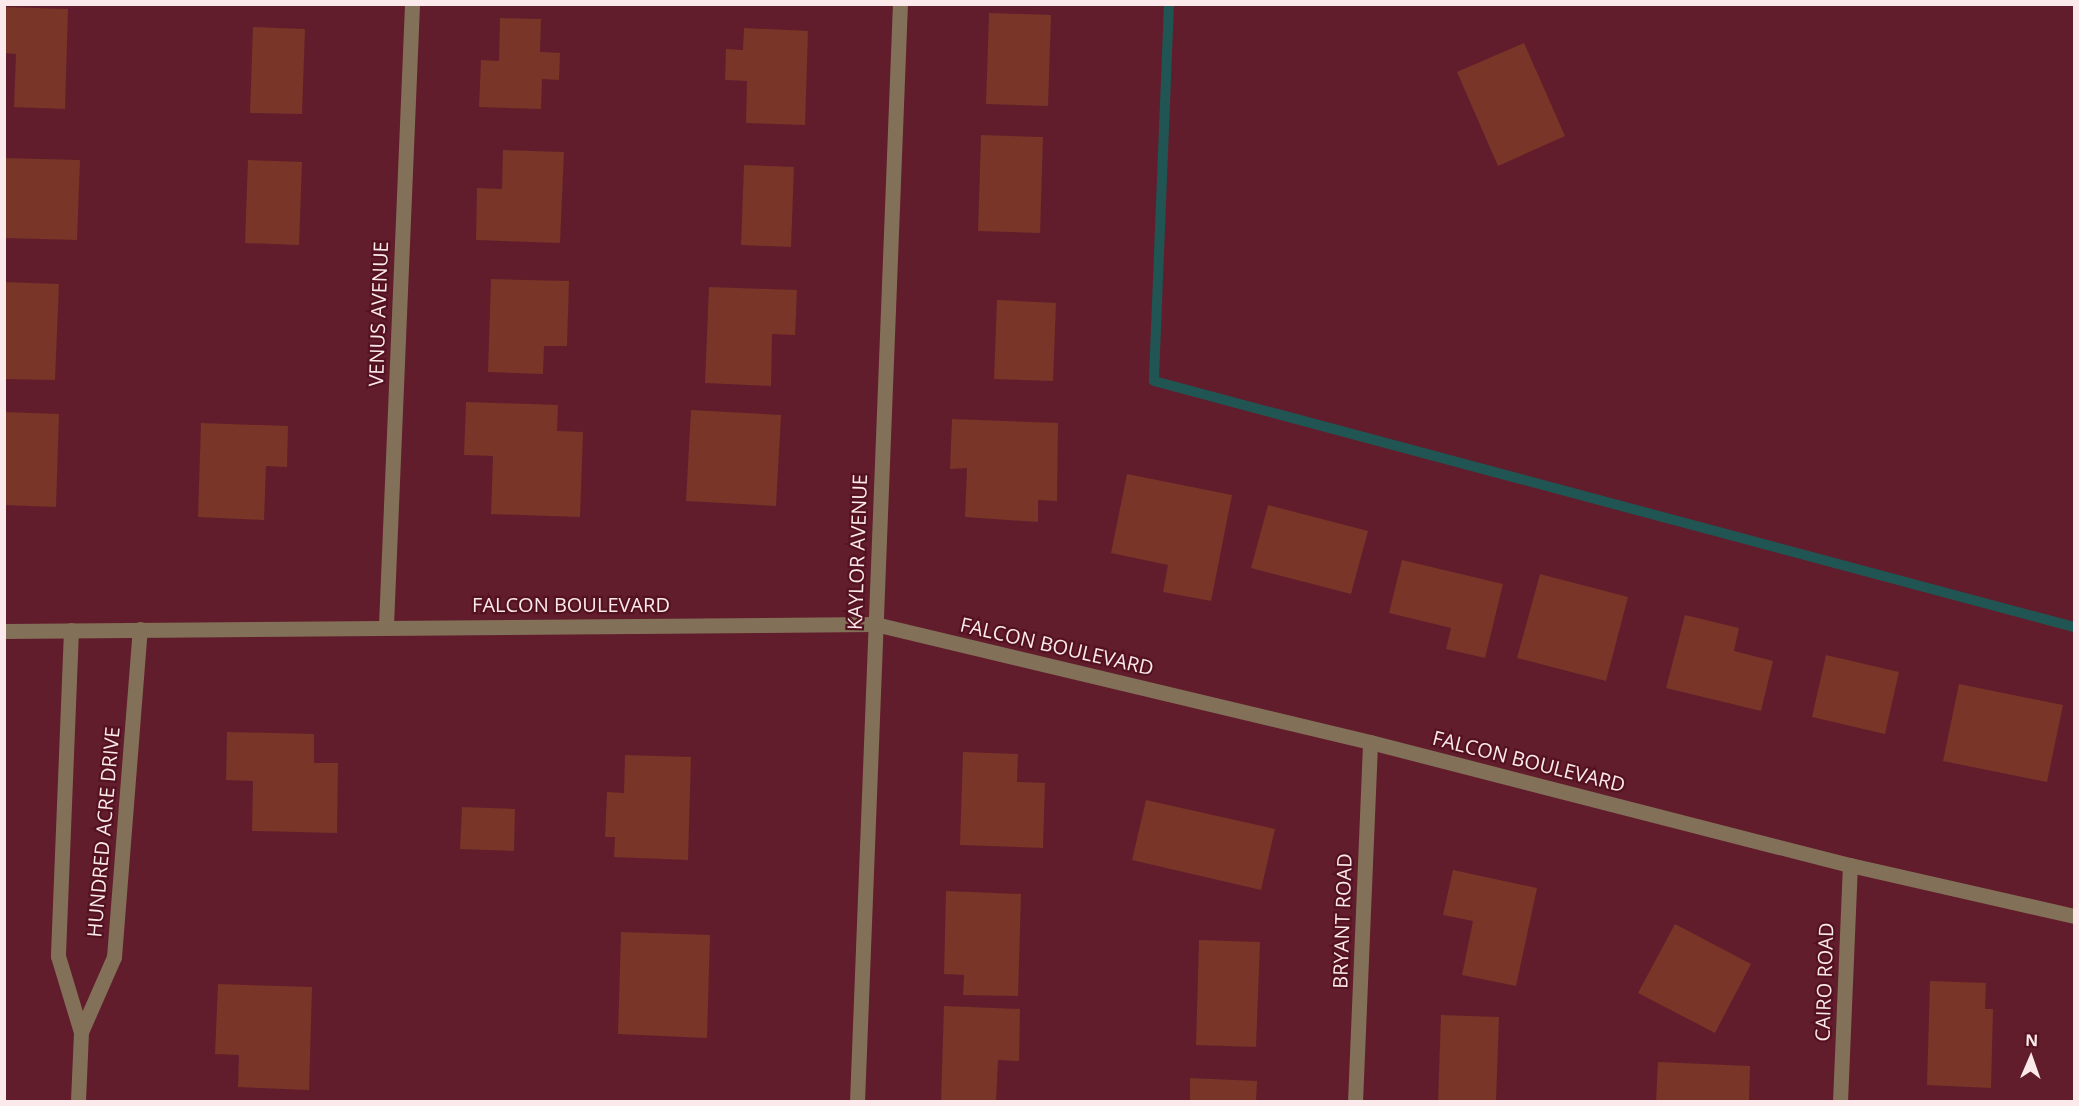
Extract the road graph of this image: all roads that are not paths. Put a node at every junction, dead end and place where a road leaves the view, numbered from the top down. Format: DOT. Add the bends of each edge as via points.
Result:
graph roads {
  1 [pos="412,4"];
  2 [pos="900,4"];
  3 [pos="875,624"];
  4 [pos="386,625"];
  5 [pos="140,629"];
  6 [pos="71,630"];
  7 [pos="4,631"];
  8 [pos="1370,742"];
  9 [pos="1850,865"];
  10 [pos="2074,916"];
  11 [pos="81,1032"];
  12 [pos="78,1101"];
  13 [pos="856,1101"];
  14 [pos="1355,1101"];
  15 [pos="1840,1101"];
  1 -- 4 [label="street, VENUS AVENUE"];
  2 -- 3 [label="street, KAYLOR AVENUE"];
  3 -- 4 [label="street, FALCON BOULEVARD"];
  3 -- 8 [label="street, FALCON BOULEVARD"];
  3 -- 13 [label="street, KAYLOR AVENUE"];
  4 -- 5 [label="street, FALCON BOULEVARD"];
  5 -- 6 [label="street, FALCON BOULEVARD"];
  5 -- 11 [label="street, HUNDRED ACRE DRIVE" via="114,957"];
  6 -- 7 [label="street, FALCON BOULEVARD"];
  6 -- 11 [label="street, HUNDRED ACRE DRIVE" via="58,956"];
  8 -- 9 [label="street, FALCON BOULEVARD"];
  8 -- 14 [label="street, BRYANT ROAD"];
  9 -- 10 [label="street, FALCON BOULEVARD"];
  9 -- 15 [label="street, CAIRO ROAD"];
  11 -- 12 [label="street, HUNDRED ACRE DRIVE"];
}
